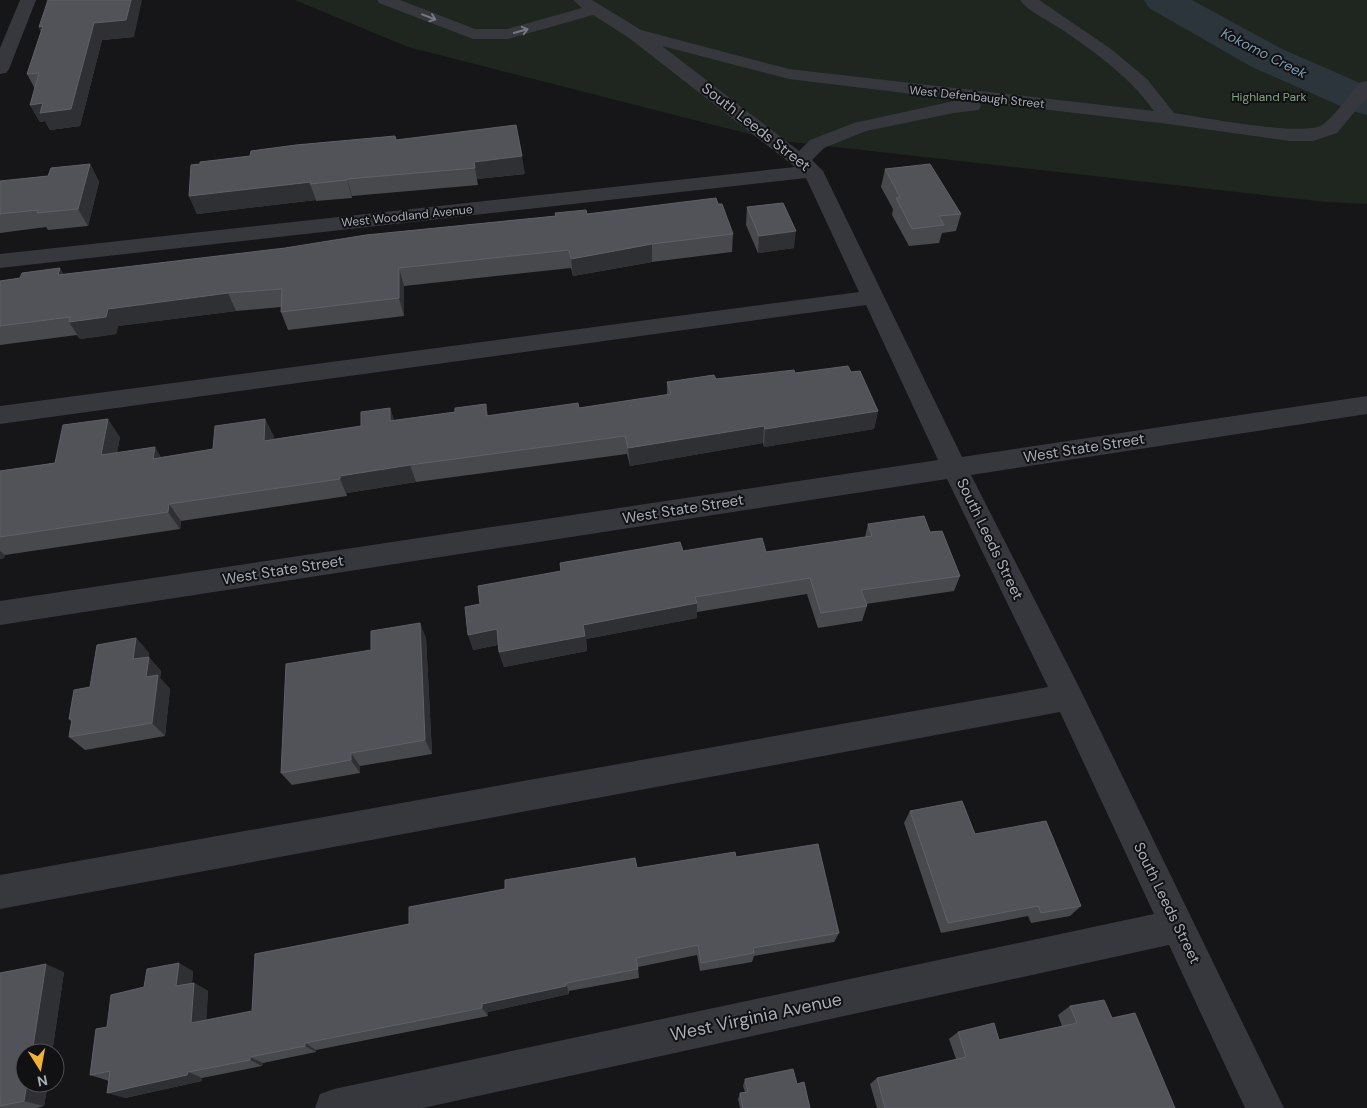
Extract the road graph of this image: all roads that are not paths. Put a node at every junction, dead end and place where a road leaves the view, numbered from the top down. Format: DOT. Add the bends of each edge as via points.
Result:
graph roads {
  1 [pos="28,0"];
  2 [pos="385,0"];
  3 [pos="1028,0"];
  4 [pos="588,5"];
  5 [pos="635,34"];
  6 [pos="0,68"];
  7 [pos="1367,86"];
  8 [pos="1026,102"];
  9 [pos="1168,118"];
  10 [pos="807,165"];
  11 [pos="0,261"];
  12 [pos="874,298"];
  13 [pos="1367,405"];
  14 [pos="0,415"];
  15 [pos="954,467"];
  16 [pos="0,613"];
  17 [pos="1068,697"];
  18 [pos="0,892"];
  19 [pos="1178,926"];
  20 [pos="334,1108"];
  21 [pos="1265,1108"];
  1 -- 6 [label="street"];
  2 -- 4 [label="street, one-way" via="473,34 508,34"];
  3 -- 9 [label="street" via="1081,35 1147,88"];
  4 -- 5 [label="street, West Defenbaugh Street"];
  5 -- 8 [label="street, West Defenbaugh Street" via="789,74"];
  5 -- 10 [label="street, South Leeds Street"];
  7 -- 9 [label="street, West Defenbaugh Street" via="1330,129 1313,135 1290,135"];
  8 -- 9 [label="street, West Defenbaugh Street"];
  8 -- 10 [label="street" via="954,107 861,127 817,144"];
  10 -- 11 [label="street, West Woodland Avenue"];
  10 -- 12 [label="street, South Leeds Street"];
  12 -- 14 [label="street"];
  12 -- 15 [label="street, South Leeds Street"];
  13 -- 15 [label="street, West State Street"];
  15 -- 16 [label="street, West State Street"];
  15 -- 17 [label="street, South Leeds Street"];
  17 -- 18 [label="street"];
  17 -- 19 [label="street, South Leeds Street"];
  19 -- 20 [label="street, West Virginia Avenue"];
  19 -- 21 [label="street, South Leeds Street"];
}
